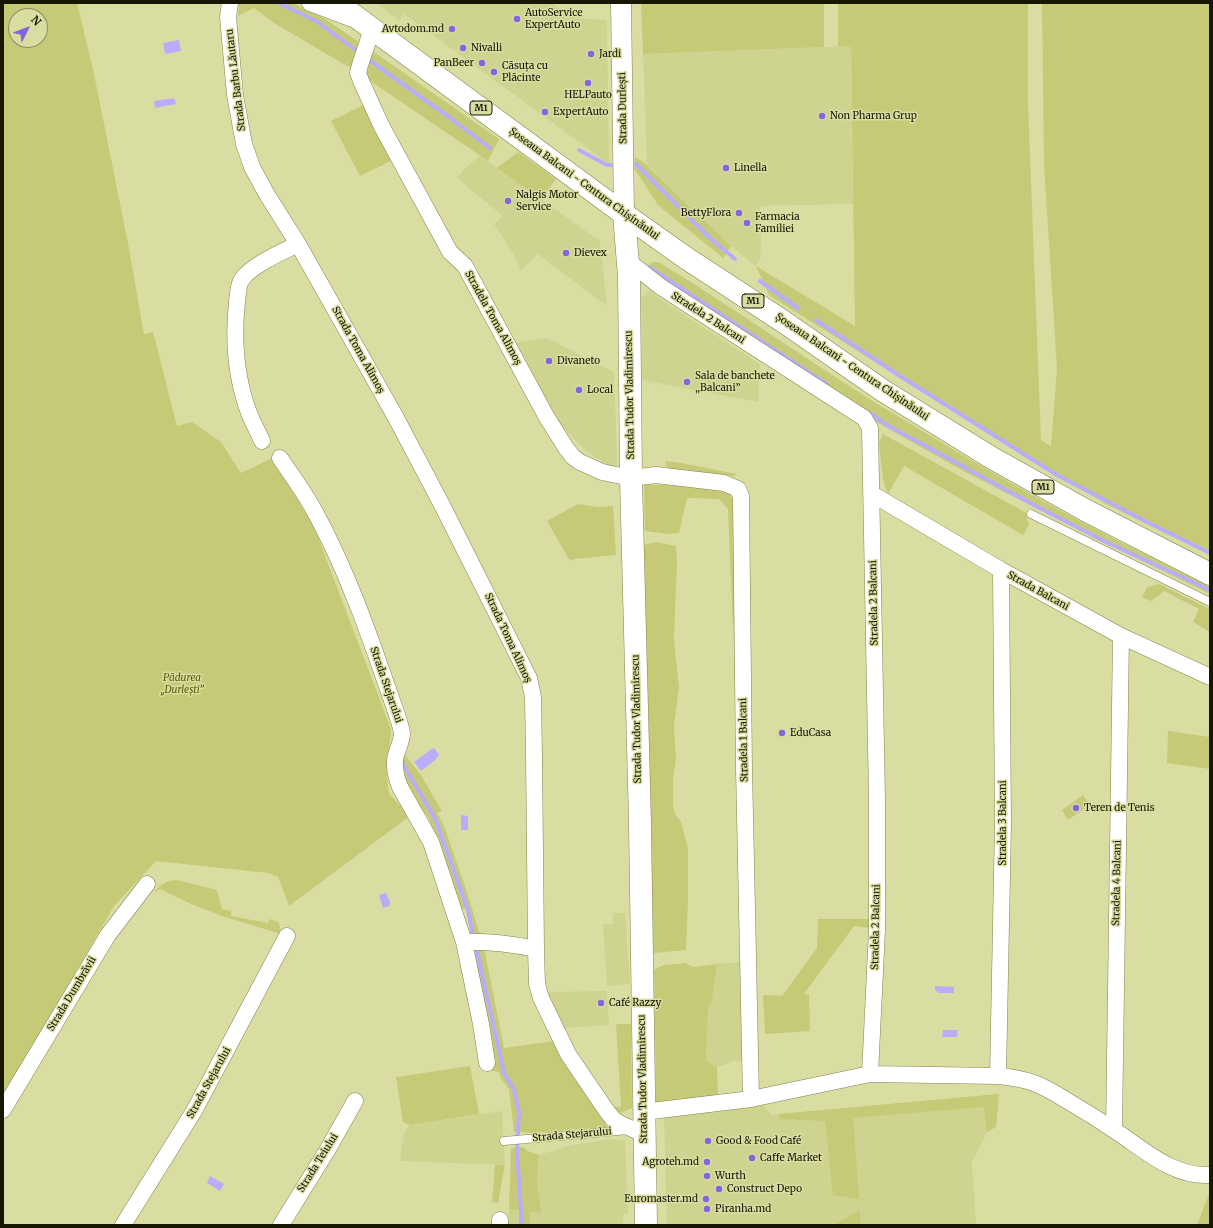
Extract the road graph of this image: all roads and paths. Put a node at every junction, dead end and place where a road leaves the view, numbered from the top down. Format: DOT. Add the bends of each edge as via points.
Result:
graph roads {
  1 [pos="230,3"];
  2 [pos="310,3"];
  3 [pos="337,3"];
  4 [pos="621,3"];
  5 [pos="367,25"];
  6 [pos="624,214"];
  7 [pos="298,244"];
  8 [pos="628,261"];
  9 [pos="262,441"];
  10 [pos="280,458"];
  11 [pos="631,478"];
  12 [pos="872,494"];
  13 [pos="1030,514"];
  14 [pos="1000,570"];
  15 [pos="1210,574"];
  16 [pos="1210,602"];
  17 [pos="1121,636"];
  18 [pos="1210,677"];
  19 [pos="147,884"];
  20 [pos="287,936"];
  21 [pos="472,942"];
  22 [pos="536,949"];
  23 [pos="487,1063"];
  24 [pos="870,1074"];
  25 [pos="998,1076"];
  26 [pos="751,1099"];
  27 [pos="355,1101"];
  28 [pos="3,1110"];
  29 [pos="641,1125"];
  30 [pos="1114,1130"];
  31 [pos="507,1140"];
  32 [pos="1210,1175"];
  33 [pos="123,1225"];
  34 [pos="281,1225"];
  35 [pos="646,1225"];
  1 -- 7 [label="street, Strada Barbu Lăutaru" via="228,17 231,49 244,144 255,173"];
  2 -- 5 [label="street"];
  3 -- 5 [label="main road, Șoseaua Balcani - Centura Chișinăului / M1"];
  4 -- 6 [label="street, Strada Durlești"];
  5 -- 6 [label="main road, Șoseaua Balcani - Centura Chișinăului / M1"];
  5 -- 11 [label="street, Stradela Toma Alimoș" via="359,77 382,127 450,252 465,266 546,416 573,457 602,472"];
  6 -- 8 [label="main road, Strada Tudor Vladimirescu"];
  6 -- 15 [label="main road, Șoseaua Balcani - Centura Chișinăului / M1" via="882,390 948,431 1087,511"];
  7 -- 9 [label="street" via="248,272 240,281 235,336 237,359 249,413"];
  7 -- 22 [label="street, Strada Toma Alimoș" via="395,416 529,678 533,697"];
  8 -- 11 [label="main road, Strada Tudor Vladimirescu"];
  8 -- 12 [label="street, Stradela 2 Balcani" via="661,287 864,418 870,428"];
  10 -- 21 [label="street, Strada Stejarului" via="314,511 360,610 401,728 402,736 395,767 400,787 431,842"];
  11 -- 26 [label="street, Stradela 1 Balcani" via="656,475 724,483 738,489 741,496"];
  11 -- 29 [label="main road, Strada Tudor Vladimirescu" via="639,816"];
  12 -- 14 [label="street, Strada Balcani"];
  12 -- 24 [label="street, Stradela 2 Balcani" via="877,930"];
  13 -- 16 [label="lane"];
  14 -- 17 [label="street, Strada Balcani"];
  14 -- 25 [label="street, Stradela 3 Balcani" via="1003,823"];
  17 -- 18 [label="street, Strada Balcani"];
  17 -- 30 [label="street, Stradela 4 Balcani"];
  19 -- 28 [label="street, Strada Dumbrăvii" via="108,935"];
  20 -- 33 [label="street, Strada Stejarului" via="194,1111"];
  21 -- 22 [label="street" via="513,944"];
  21 -- 23 [label="street, Strada Stejarului" via="479,1016"];
  22 -- 29 [label="street, Strada Toma Alimoș" via="540,998 568,1054 613,1119 621,1124"];
  24 -- 25 [label="street"];
  24 -- 26 [label="street"];
  25 -- 30 [label="street" via="1034,1083"];
  26 -- 29 [label="street"];
  27 -- 34 [label="street, Strada Teiului"];
  29 -- 31 [label="lane, Strada Stejarului"];
  29 -- 35 [label="main road, Strada Tudor Vladimirescu"];
  30 -- 32 [label="street" via="1176,1169 1191,1174"];
}
